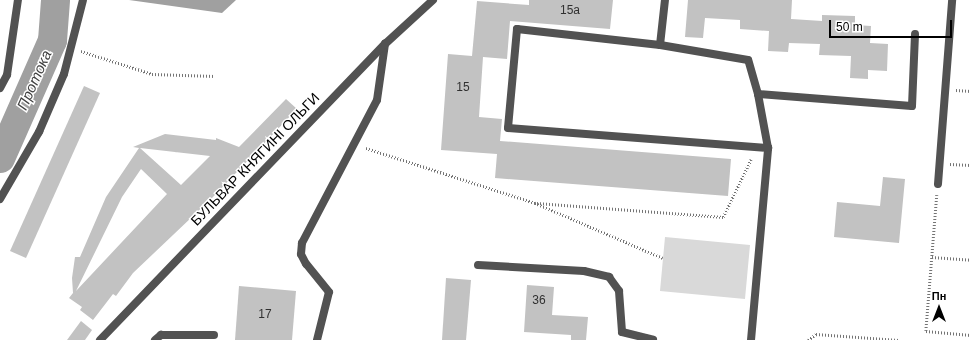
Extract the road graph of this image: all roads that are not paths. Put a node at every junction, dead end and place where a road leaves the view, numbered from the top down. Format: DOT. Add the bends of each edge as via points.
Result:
graph roads {
  1 [pos="18,0"];
  2 [pos="83,0"];
  3 [pos="433,0"];
  4 [pos="665,0"];
  5 [pos="952,0"];
  6 [pos="915,34"];
  7 [pos="384,44"];
  8 [pos="660,45"];
  9 [pos="0,88"];
  10 [pos="758,94"];
  11 [pos="768,148"];
  12 [pos="938,184"];
  13 [pos="0,199"];
  14 [pos="478,265"];
  15 [pos="214,335"];
  16 [pos="105,338"];
  17 [pos="155,340"];
  18 [pos="317,340"];
  19 [pos="653,340"];
  20 [pos="751,340"];
  1 -- 9 [label="street" via="7,75"];
  2 -- 13 [label="street" via="64,74 39,132"];
  3 -- 7 [label="street, БУЛЬВАР КНЯГИНІ ОЛЬГИ"];
  4 -- 8 [label="street"];
  5 -- 12 [label="street"];
  6 -- 10 [label="street" via="912,106"];
  7 -- 16 [label="street, БУЛЬВАР КНЯГИНІ ОЛЬГИ"];
  7 -- 18 [label="street" via="377,100 302,243 302,254 306,264 328,292"];
  8 -- 10 [label="street" via="748,60"];
  8 -- 11 [label="street" via="517,29 508,128"];
  10 -- 11 [label="street"];
  11 -- 20 [label="street"];
  14 -- 19 [label="street" via="584,270 609,276 619,291 622,332"];
  15 -- 17 [label="street" via="161,335"];
}
